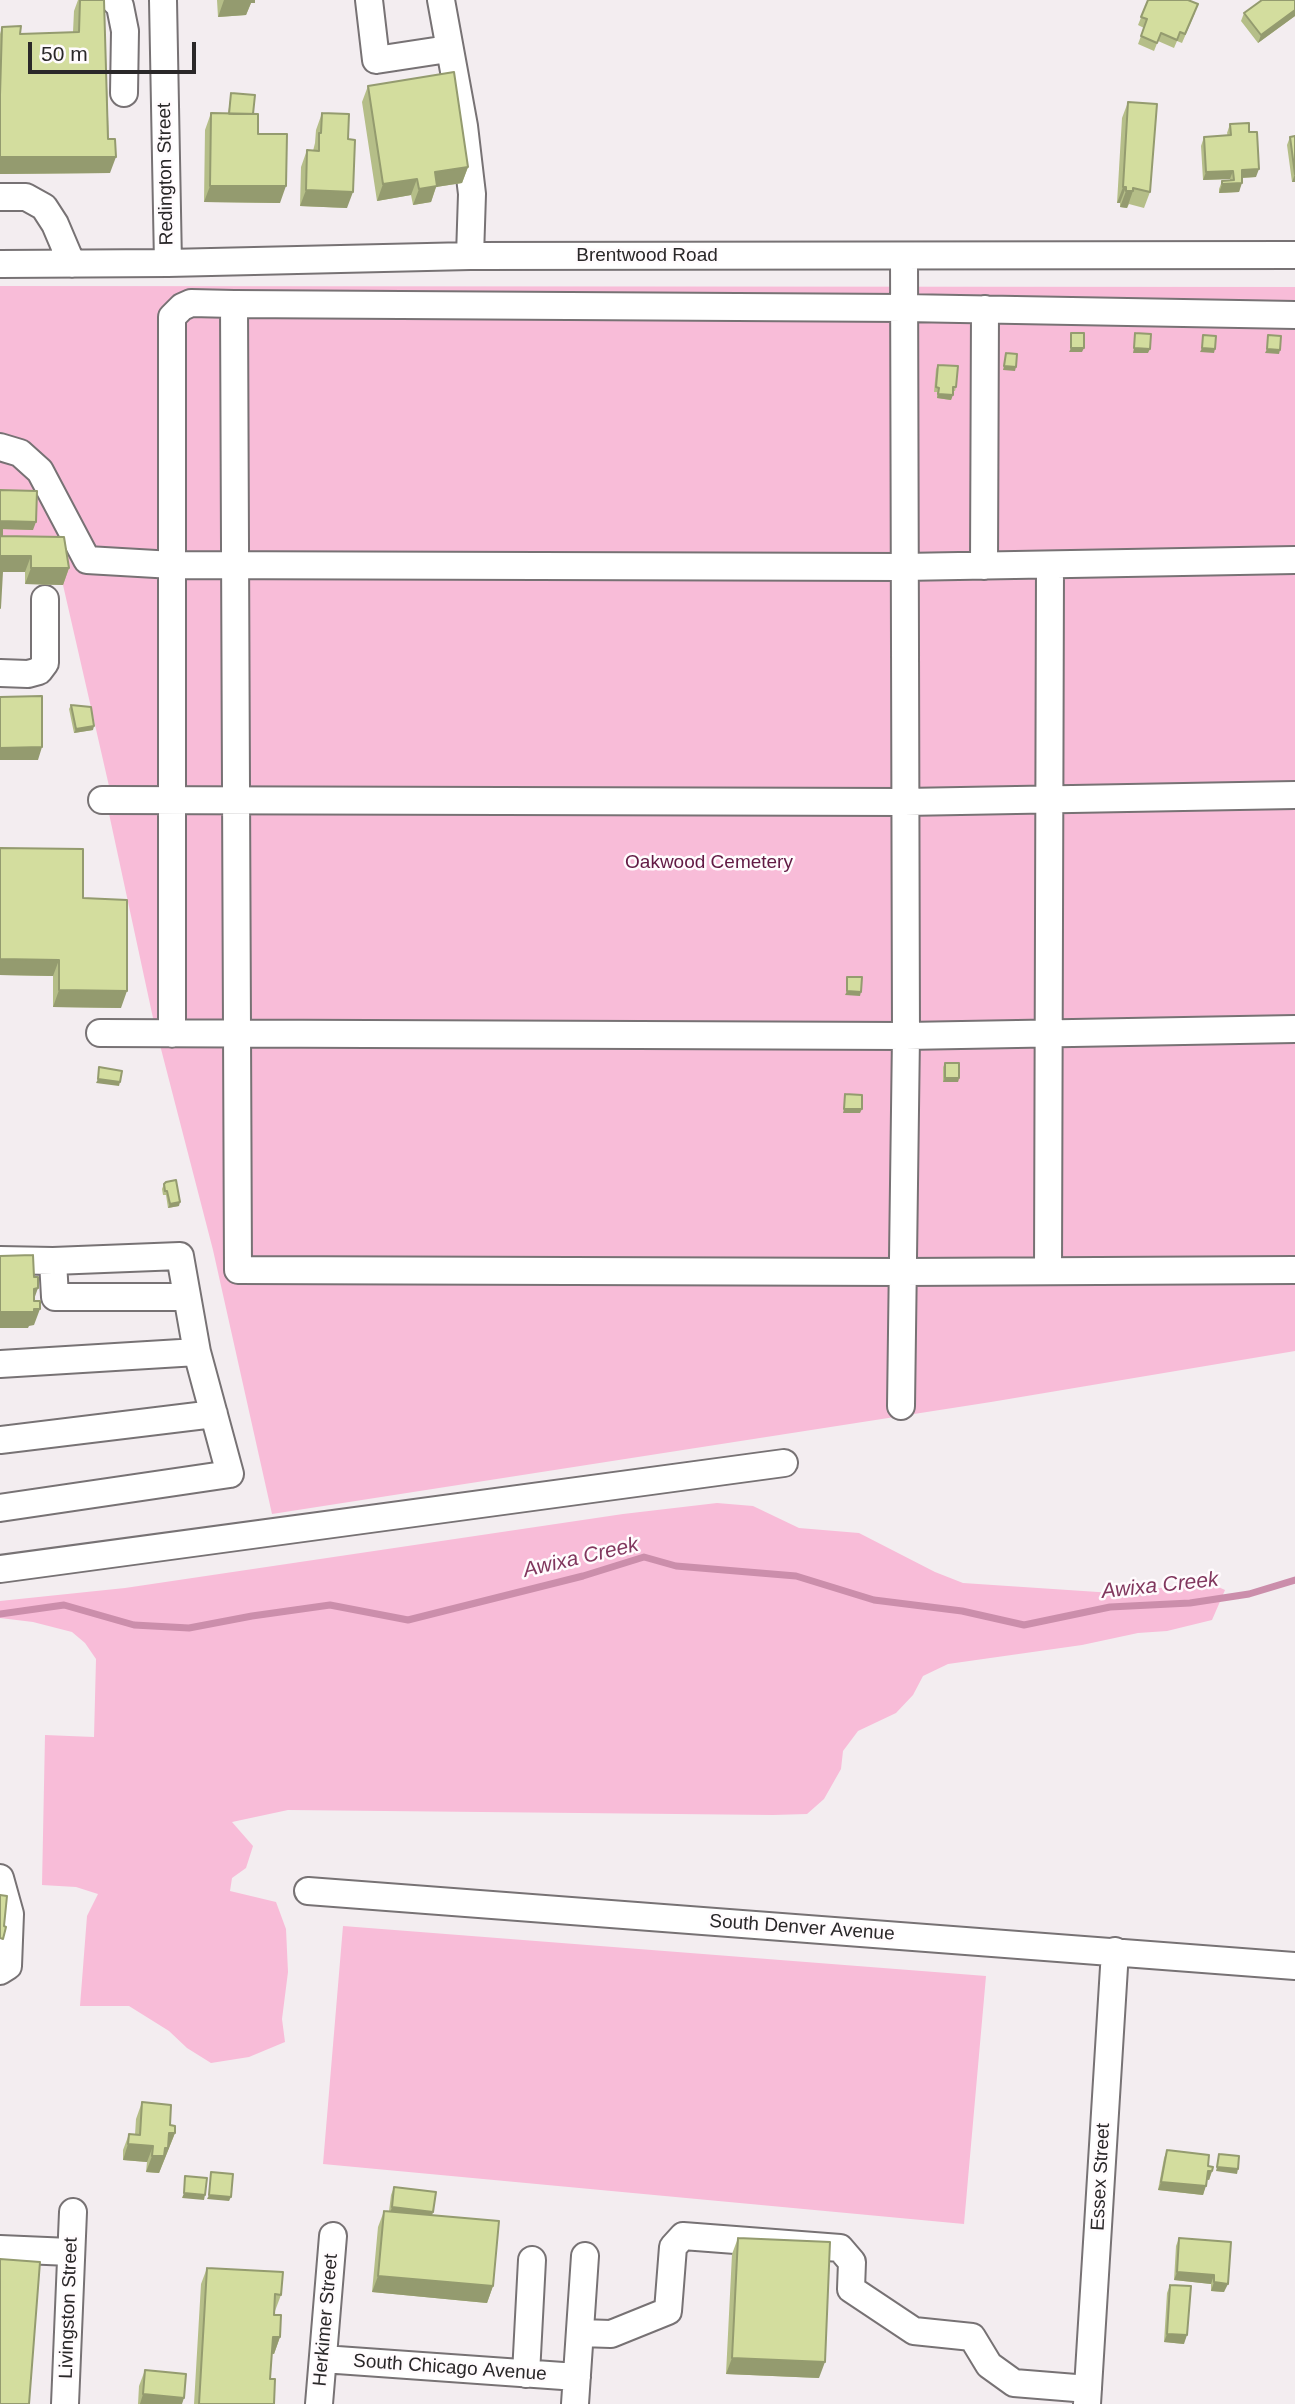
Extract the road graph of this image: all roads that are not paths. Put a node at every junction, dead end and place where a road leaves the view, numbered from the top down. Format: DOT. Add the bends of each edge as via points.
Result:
graph roads {
  1 [pos="114,0"];
  2 [pos="163,0"];
  3 [pos="369,0"];
  4 [pos="441,0"];
  5 [pos="449,49"];
  6 [pos="124,93"];
  7 [pos="0,197"];
  8 [pos="1295,255"];
  9 [pos="470,256"];
  10 [pos="904,256"];
  11 [pos="168,263"];
  12 [pos="0,264"];
  13 [pos="72,264"];
  14 [pos="234,304"];
  15 [pos="904,308"];
  16 [pos="985,309"];
  17 [pos="1295,315"];
  18 [pos="0,447"];
  19 [pos="1295,561"];
  20 [pos="173,565"];
  21 [pos="236,565"];
  22 [pos="1050,565"];
  23 [pos="984,566"];
  24 [pos="904,567"];
  25 [pos="45,599"];
  26 [pos="0,673"];
  27 [pos="1295,795"];
  28 [pos="102,800"];
  29 [pos="172,800"];
  30 [pos="237,800"];
  31 [pos="1049,800"];
  32 [pos="905,802"];
  33 [pos="1295,1029"];
  34 [pos="100,1033"];
  35 [pos="1049,1033"];
  36 [pos="172,1034"];
  37 [pos="236,1034"];
  38 [pos="906,1036"];
  39 [pos="0,1260"];
  40 [pos="53,1261"];
  41 [pos="1295,1270"];
  42 [pos="1048,1271"];
  43 [pos="903,1272"];
  44 [pos="186,1297"];
  45 [pos="197,1352"];
  46 [pos="0,1364"];
  47 [pos="901,1406"];
  48 [pos="214,1414"];
  49 [pos="0,1440"];
  50 [pos="784,1463"];
  51 [pos="0,1508"];
  52 [pos="0,1569"];
  53 [pos="0,1878"];
  54 [pos="308,1891"];
  55 [pos="1115,1951"];
  56 [pos="1295,1966"];
  57 [pos="0,1972"];
  58 [pos="73,2212"];
  59 [pos="333,2236"];
  60 [pos="0,2249"];
  61 [pos="71,2252"];
  62 [pos="585,2256"];
  63 [pos="531,2260"];
  64 [pos="580,2333"];
  65 [pos="323,2359"];
  66 [pos="526,2374"];
  67 [pos="577,2377"];
  68 [pos="1087,2396"];
  69 [pos="65,2404"];
  70 [pos="319,2404"];
  71 [pos="575,2404"];
  1 -- 6 [label="street" via="120,6 125,31"];
  2 -- 11 [label="street, Redington Street"];
  3 -- 5 [label="street" via="376,60"];
  4 -- 5 [label="street"];
  5 -- 9 [label="street" via="472,194"];
  7 -- 13 [label="street" via="26,197 44,207"];
  8 -- 10 [label="street, Brentwood Road"];
  9 -- 10 [label="street, Brentwood Road"];
  9 -- 11 [label="street, Brentwood Road"];
  10 -- 15 [label="street"];
  11 -- 13 [label="street, Brentwood Road"];
  12 -- 13 [label="street, Brentwood Road"];
  14 -- 15 [label="street"];
  14 -- 20 [label="street" via="191,303 172,317"];
  14 -- 21 [label="street"];
  15 -- 16 [label="street"];
  15 -- 24 [label="street"];
  16 -- 17 [label="street"];
  16 -- 23 [label="street"];
  18 -- 20 [label="street" via="20,453 40,471 87,561"];
  19 -- 22 [label="street"];
  20 -- 21 [label="street"];
  20 -- 29 [label="street"];
  21 -- 24 [label="street"];
  21 -- 30 [label="street"];
  22 -- 23 [label="street"];
  22 -- 31 [label="street"];
  23 -- 24 [label="street"];
  24 -- 32 [label="street"];
  25 -- 26 [label="street" via="45,663 29,674"];
  27 -- 31 [label="street"];
  28 -- 29 [label="street"];
  29 -- 30 [label="street"];
  29 -- 36 [label="street"];
  30 -- 32 [label="street"];
  30 -- 37 [label="street"];
  31 -- 32 [label="street"];
  31 -- 35 [label="street"];
  32 -- 38 [label="street"];
  33 -- 35 [label="street"];
  34 -- 36 [label="street"];
  35 -- 38 [label="street"];
  35 -- 42 [label="street"];
  36 -- 37 [label="street"];
  37 -- 38 [label="street"];
  37 -- 43 [label="street" via="239,1270"];
  38 -- 43 [label="street"];
  39 -- 40 [label="street"];
  40 -- 44 [label="street" via="55,1297"];
  40 -- 44 [label="street" via="180,1256"];
  41 -- 42 [label="street"];
  42 -- 43 [label="street"];
  43 -- 47 [label="street"];
  44 -- 45 [label="street"];
  45 -- 46 [label="street"];
  45 -- 48 [label="street"];
  48 -- 49 [label="street"];
  48 -- 51 [label="street" via="230,1474"];
  50 -- 52 [label="street"];
  53 -- 57 [label="street" via="10,1914 8,1966"];
  54 -- 55 [label="street, South Denver Avenue"];
  55 -- 56 [label="street, South Denver Avenue"];
  55 -- 68 [label="street, Essex Street"];
  58 -- 61 [label="street, Livingston Street"];
  59 -- 65 [label="street, Herkimer Street"];
  60 -- 61 [label="street"];
  61 -- 69 [label="street, Livingston Street"];
  62 -- 64 [label="street"];
  63 -- 66 [label="street"];
  64 -- 67 [label="street"];
  64 -- 68 [label="street" via="611,2334 668,2311 673,2248 683,2236 840,2248 852,2262 851,2289 914,2332 972,2337 989,2365 1014,2383"];
  65 -- 66 [label="street, South Chicago Avenue"];
  65 -- 70 [label="street, Herkimer Street"];
  66 -- 67 [label="street, South Chicago Avenue"];
  67 -- 71 [label="street"];
}
